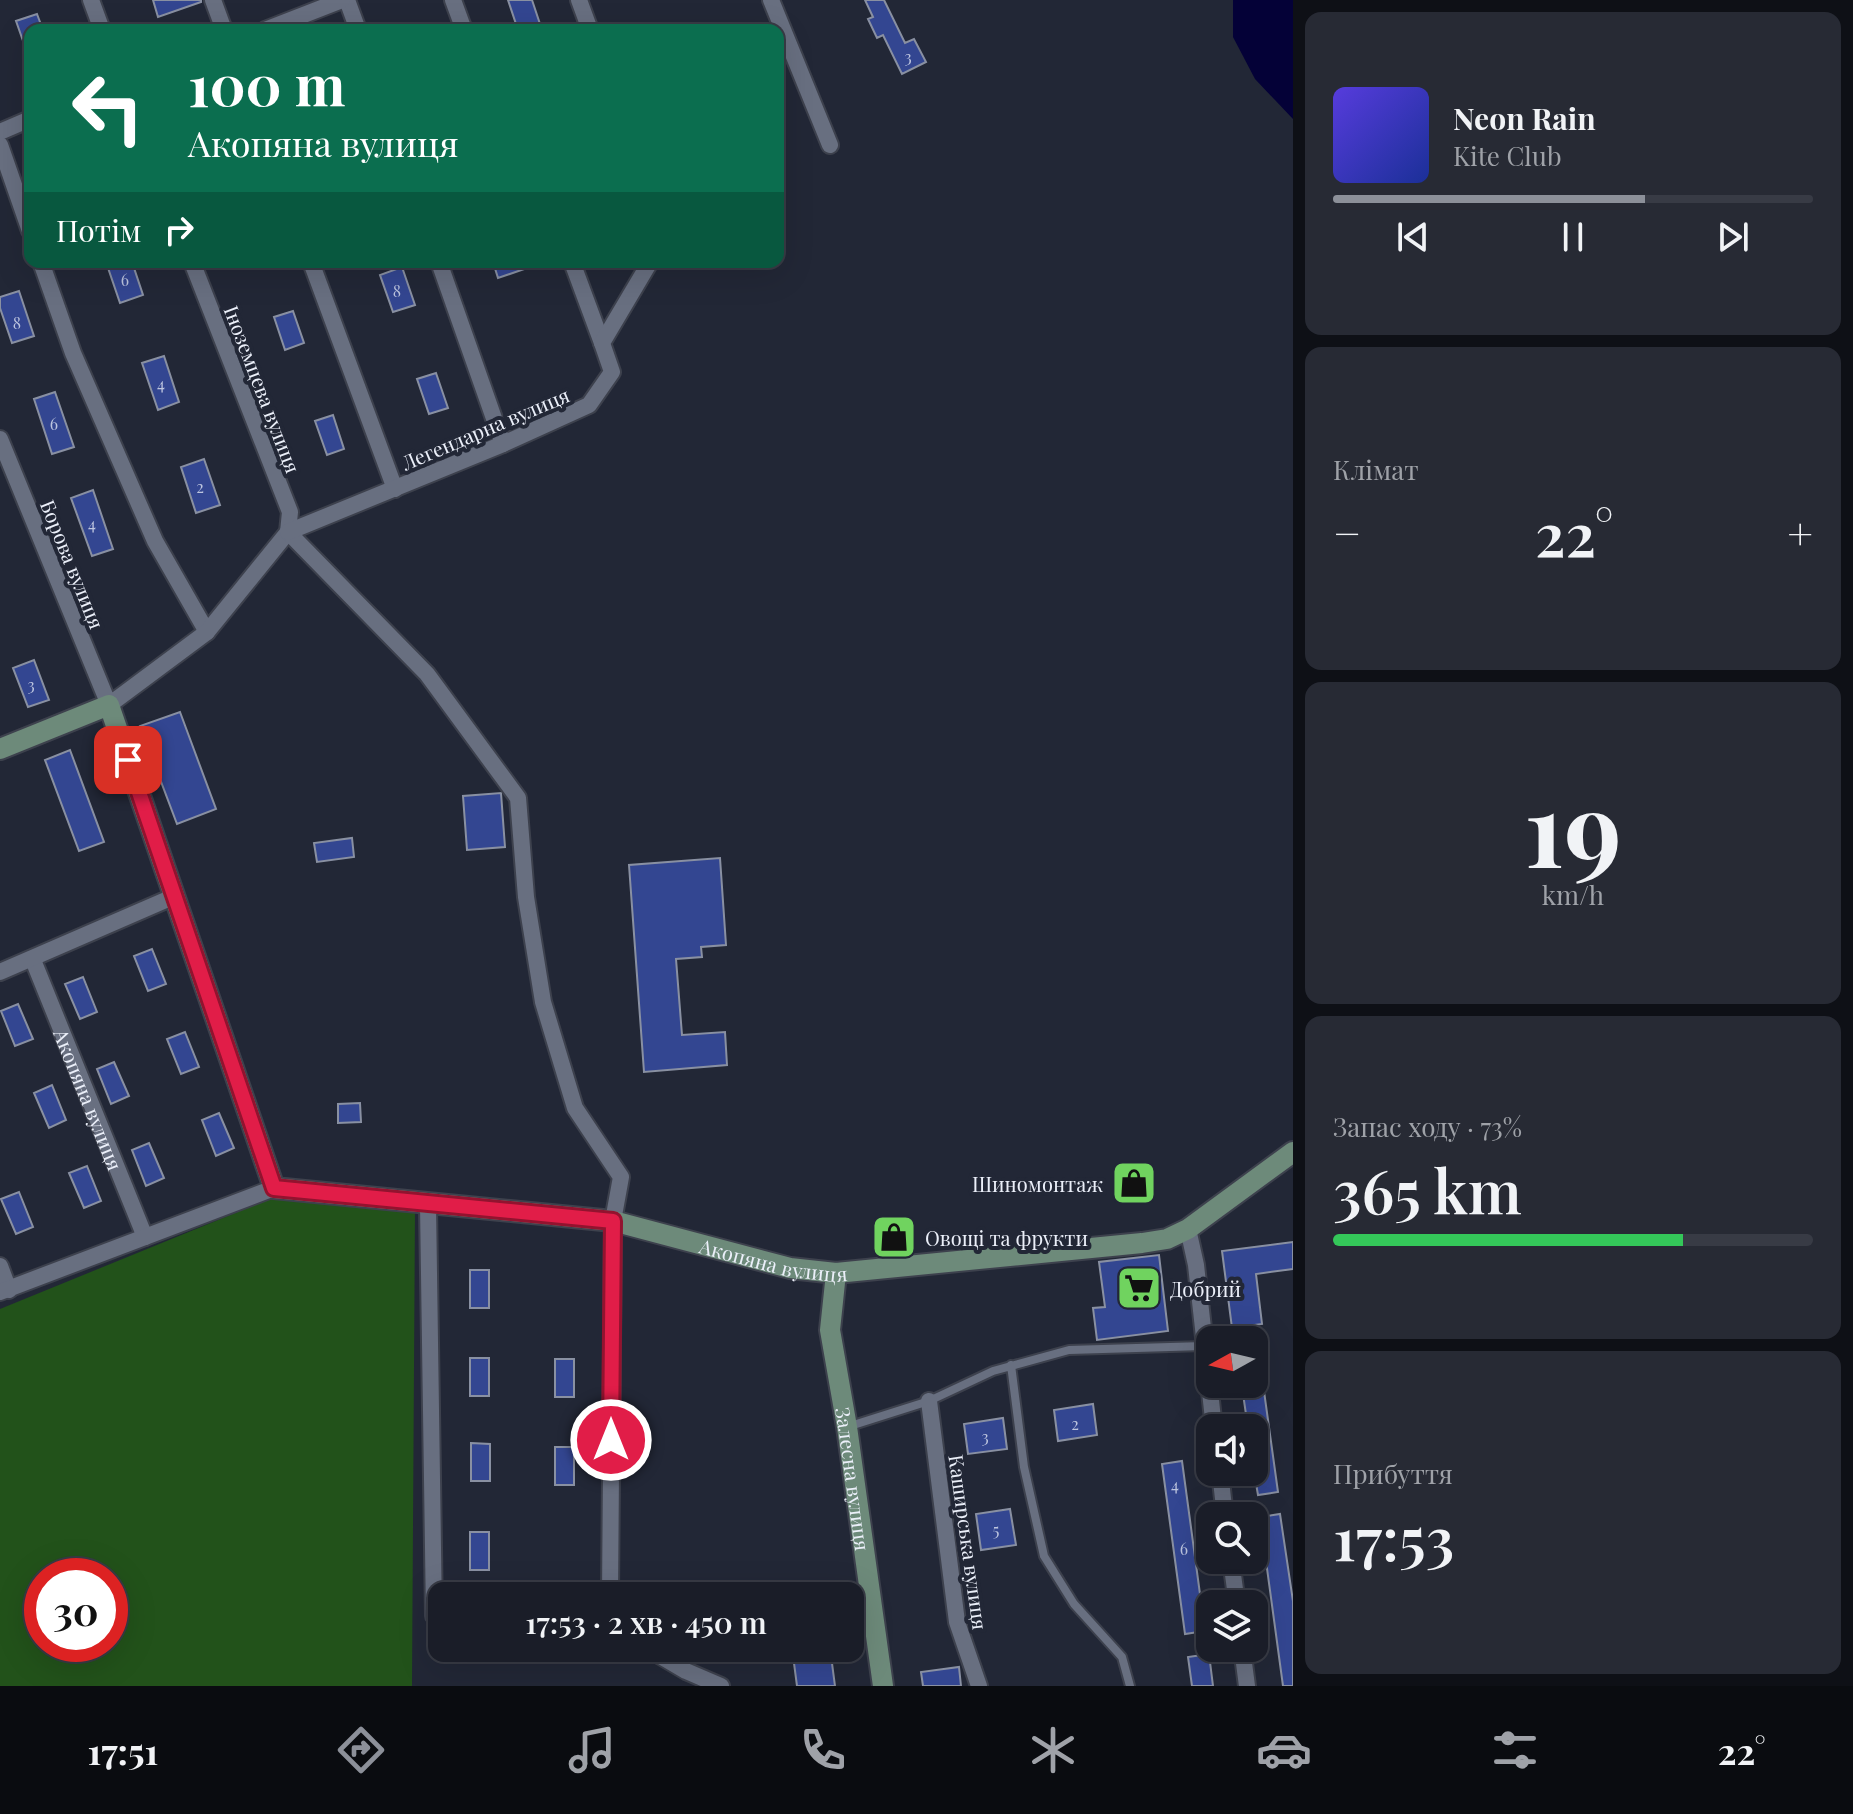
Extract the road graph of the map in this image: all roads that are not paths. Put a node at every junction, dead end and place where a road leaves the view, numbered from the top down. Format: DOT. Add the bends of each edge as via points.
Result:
graph roads {
  1 [pos="91,0"];
  2 [pos="213,0"];
  3 [pos="345,0"];
  4 [pos="453,0"];
  5 [pos="579,0"];
  6 [pos="771,0"];
  7 [pos="100,24"];
  8 [pos="222,24"];
  9 [pos="281,24"];
  10 [pos="355,24"];
  11 [pos="462,24"];
  12 [pos="588,24"];
  13 [pos="781,24"];
  14 [pos="784,32"];
  15 [pos="24,122"];
  16 [pos="0,132"];
  17 [pos="0,145"];
  18 [pos="830,145"];
  19 [pos="24,214"];
  20 [pos="43,268"];
  21 [pos="194,268"];
  22 [pos="313,268"];
  23 [pos="441,268"];
  24 [pos="574,268"];
  25 [pos="646,268"];
  26 [pos="602,343"];
  27 [pos="0,439"];
  28 [pos="503,444"];
  29 [pos="395,489"];
  30 [pos="288,532"];
  31 [pos="207,632"];
  32 [pos="109,705"];
  33 [pos="0,749"];
  34 [pos="175,896"];
  35 [pos="33,960"];
  36 [pos="0,972"];
  37 [pos="1293,1152"];
  38 [pos="274,1188"];
  39 [pos="428,1205"];
  40 [pos="613,1221"];
  41 [pos="1188,1229"];
  42 [pos="145,1237"];
  43 [pos="0,1266"];
  44 [pos="836,1273"];
  45 [pos="5,1291"];
  46 [pos="1202,1326"];
  47 [pos="1196,1346"];
  48 [pos="1011,1365"];
  49 [pos="929,1401"];
  50 [pos="847,1427"];
  51 [pos="434,1582"];
  52 [pos="610,1582"];
  53 [pos="671,1662"];
  54 [pos="1244,1662"];
  55 [pos="721,1686"];
  56 [pos="883,1686"];
  57 [pos="979,1686"];
  58 [pos="1130,1686"];
  59 [pos="1247,1686"];
  1 -- 7 [label="street"];
  2 -- 8 [label="street"];
  3 -- 9 [label="street"];
  3 -- 10 [label="street"];
  4 -- 11 [label="street"];
  5 -- 12 [label="street"];
  6 -- 13 [label="street"];
  14 -- 18 [label="street"];
  15 -- 16 [label="street"];
  17 -- 19 [label="street"];
  20 -- 31 [label="street" via="73,353 155,541"];
  21 -- 30 [label="street, Іноземцева вулиця" via="290,512"];
  22 -- 29 [label="street"];
  23 -- 28 [label="street"];
  24 -- 26 [label="street"];
  25 -- 26 [label="street"];
  26 -- 28 [label="street, Легендарна вулиця" via="612,372 589,405"];
  27 -- 32 [label="street, Борова вулиця"];
  28 -- 29 [label="street, Легендарна вулиця"];
  29 -- 30 [label="street, Легендарна вулиця"];
  30 -- 31 [label="street"];
  30 -- 40 [label="street" via="427,674 518,798 526,897 543,1002 575,1108 621,1177"];
  31 -- 32 [label="street"];
  32 -- 33 [label="main road"];
  32 -- 34 [label="main road"];
  34 -- 35 [label="street"];
  34 -- 38 [label="main road"];
  35 -- 36 [label="street"];
  35 -- 42 [label="street, Акопяна вулиця"];
  37 -- 41 [label="main road, Акопяна вулиця"];
  38 -- 39 [label="main road, Акопяна вулиця"];
  38 -- 42 [label="street, Акопяна вулиця"];
  39 -- 40 [label="main road, Акопяна вулиця"];
  39 -- 51 [label="street"];
  40 -- 44 [label="main road, Акопяна вулиця" via="790,1268"];
  40 -- 52 [label="street"];
  41 -- 44 [label="main road, Акопяна вулиця" via="1142,1243"];
  41 -- 46 [label="street"];
  42 -- 45 [label="street, Акопяна вулиця"];
  43 -- 45 [label="street, Акопяна вулиця"];
  44 -- 50 [label="main road, Залесна вулиця" via="830,1330"];
  47 -- 48 [label="lane" via="1069,1350"];
  48 -- 49 [label="lane"];
  48 -- 58 [label="lane" via="1024,1467 1044,1556 1074,1604 1122,1657"];
  49 -- 50 [label="lane"];
  49 -- 57 [label="street, Каширська вулиця" via="957,1622"];
  50 -- 56 [label="main road, Залесна вулиця"];
  53 -- 55 [label="street"];
  54 -- 59 [label="street"];
}
